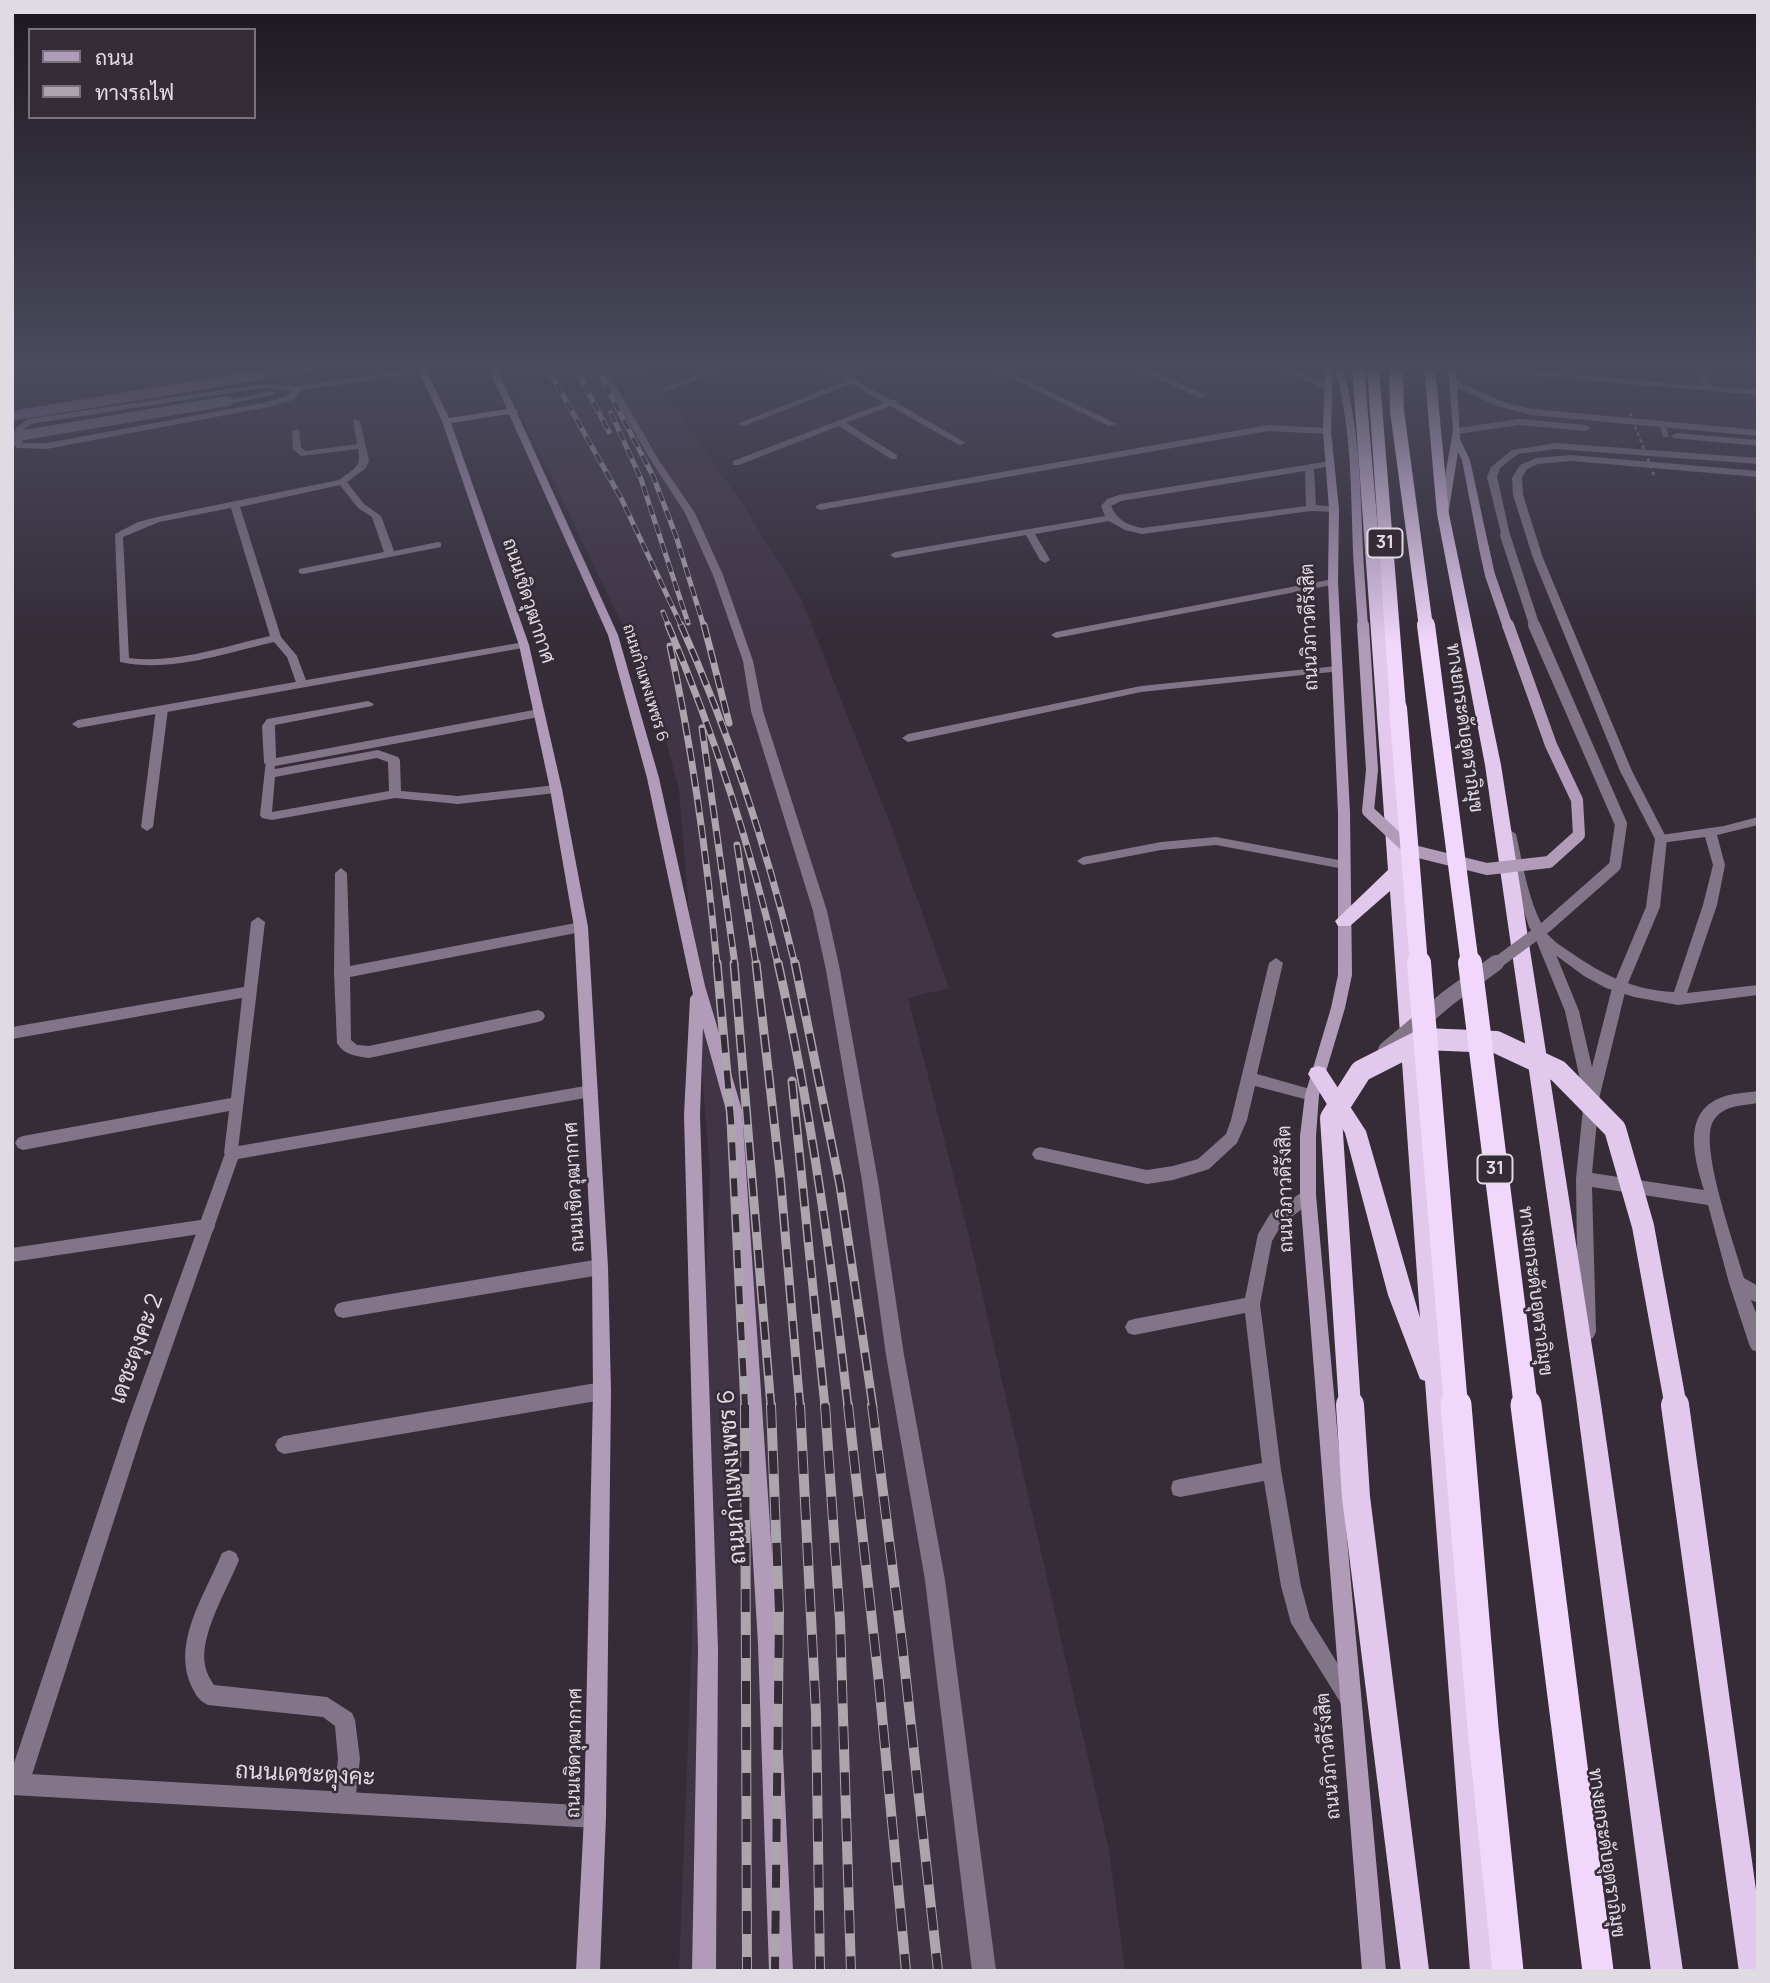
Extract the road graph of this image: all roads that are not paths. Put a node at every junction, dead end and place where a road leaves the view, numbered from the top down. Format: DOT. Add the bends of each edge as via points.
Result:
graph roads {
  1 [pos="363,460"];
  2 [pos="459,460"];
  3 [pos="535,460"];
  4 [pos="654,460"];
  5 [pos="745,460"];
  6 [pos="1089,460"];
  7 [pos="1330,460"];
  8 [pos="1353,460"];
  9 [pos="1378,460"];
  10 [pos="1380,460"];
  11 [pos="1404,460"];
  12 [pos="1438,460"];
  13 [pos="1453,460"];
  14 [pos="1466,460"];
  15 [pos="1505,460"];
  16 [pos="1545,460"];
  17 [pos="1646,460"];
  18 [pos="1670,460"];
  19 [pos="1674,460"];
  20 [pos="1758,461"];
  21 [pos="736,463"];
  22 [pos="1330,464"];
  23 [pos="1309,467"];
  24 [pos="1758,474"];
  25 [pos="342,482"];
  26 [pos="235,505"];
  27 [pos="820,507"];
  28 [pos="1311,508"];
  29 [pos="1334,509"];
  30 [pos="1443,514"];
  31 [pos="1111,518"];
  32 [pos="1030,533"];
  33 [pos="438,545"];
  34 [pos="390,554"];
  35 [pos="895,555"];
  36 [pos="1045,560"];
  37 [pos="303,571"];
  38 [pos="1333,582"];
  39 [pos="1056,635"];
  40 [pos="276,638"];
  41 [pos="524,645"];
  42 [pos="1337,669"];
  43 [pos="301,682"];
  44 [pos="368,704"];
  45 [pos="162,709"];
  46 [pos="539,713"];
  47 [pos="78,723"];
  48 [pos="908,738"];
  49 [pos="1493,765"];
  50 [pos="270,769"];
  51 [pos="556,789"];
  52 [pos="395,794"];
  53 [pos="1758,821"];
  54 [pos="147,827"];
  55 [pos="1710,832"];
  56 [pos="1661,839"];
  57 [pos="1083,861"];
  58 [pos="1344,865"];
  59 [pos="1397,872"];
  60 [pos="341,873"];
  61 [pos="1344,920"];
  62 [pos="258,922"];
  63 [pos="581,928"];
  64 [pos="1541,935"];
  65 [pos="1276,963"];
  66 [pos="341,973"];
  67 [pos="698,986"];
  68 [pos="1619,988"];
  69 [pos="1758,990"];
  70 [pos="250,991"];
  71 [pos="1678,1000"];
  72 [pos="538,1016"];
  73 [pos="12,1033"];
  74 [pos="1361,1072"];
  75 [pos="1248,1078"];
  76 [pos="1315,1085"];
  77 [pos="592,1091"];
  78 [pos="1758,1097"];
  79 [pos="1591,1099"];
  80 [pos="237,1103"];
  81 [pos="23,1143"];
  82 [pos="232,1153"];
  83 [pos="1040,1154"];
  84 [pos="1584,1179"];
  85 [pos="1308,1195"];
  86 [pos="1714,1199"];
  87 [pos="208,1226"];
  88 [pos="12,1255"];
  89 [pos="600,1267"];
  90 [pos="1737,1283"];
  91 [pos="1758,1295"];
  92 [pos="1252,1304"];
  93 [pos="343,1310"];
  94 [pos="1134,1327"];
  95 [pos="1758,1344"];
  96 [pos="602,1391"];
  97 [pos="1437,1392"];
  98 [pos="1588,1398"];
  99 [pos="284,1445"];
  100 [pos="1272,1470"];
  101 [pos="1181,1488"];
  102 [pos="229,1560"];
  103 [pos="1350,1700"];
  104 [pos="15,1784"];
  105 [pos="344,1803"];
  106 [pos="595,1817"];
  107 [pos="588,1971"];
  108 [pos="704,1971"];
  109 [pos="781,1971"];
  110 [pos="984,1971"];
  111 [pos="1374,1971"];
  112 [pos="1415,1971"];
  113 [pos="1486,1971"];
  114 [pos="1508,1971"];
  115 [pos="1598,1971"];
  116 [pos="1667,1971"];
  117 [pos="1753,1971"];
  1 -- 25 [label="street" via="363,466"];
  2 -- 41 [label="main road, ถนนเชิดวุฒากาศ"];
  3 -- 67 [label="main road, ถนนกำแพงเพชร 6" via="613,635 653,778"];
  4 -- 110 [label="street" via="690,513 718,575 748,661 757,711 820,911 833,970 935,1580"];
  5 -- 21 [label="street"];
  6 -- 27 [label="street"];
  7 -- 22 [label="main road, ถนนวิภาวดีรังสิต"];
  8 -- 14 [label="main road, bridge" via="1371,770 1368,811 1410,850 1486,869 1549,862 1579,835 1577,800 1551,745 1490,575"];
  9 -- 59 [label="highway, 31"];
  10 -- 114 [label="highway, 31, bridge" via="1407,829"];
  11 -- 115 [label="highway, ทางยกระดับอุตราภิมุข / 31, bridge"];
  12 -- 30 [label="highway"];
  13 -- 30 [label="main road"];
  15 -- 74 [label="street, bridge" via="1492,477 1505,535 1532,620 1621,824 1615,866 1547,926 1448,998"];
  16 -- 56 [label="street" via="1523,467 1517,478 1518,495 1538,558 1626,771"];
  17 -- 19 [label="street"];
  18 -- 19 [label="street, bridge"];
  19 -- 20 [label="street"];
  19 -- 24 [label="street"];
  22 -- 23 [label="street"];
  22 -- 29 [label="main road, ถนนวิภาวดีรังสิต"];
  23 -- 28 [label="street"];
  23 -- 31 [label="street" via="1119,498 1106,506"];
  25 -- 26 [label="street"];
  25 -- 34 [label="street" via="361,506 376,516"];
  26 -- 40 [label="street"];
  26 -- 40 [label="street" via="150,522 118,536 124,660 168,660"];
  28 -- 29 [label="street"];
  28 -- 31 [label="street" via="1142,531"];
  29 -- 38 [label="main road, ถนนวิภาวดีรังสิต"];
  30 -- 49 [label="highway"];
  31 -- 32 [label="street"];
  32 -- 35 [label="street"];
  32 -- 36 [label="street"];
  33 -- 34 [label="street"];
  34 -- 37 [label="street"];
  38 -- 39 [label="street"];
  38 -- 42 [label="main road, ถนนวิภาวดีรังสิต"];
  40 -- 43 [label="street" via="292,656"];
  41 -- 43 [label="street"];
  41 -- 46 [label="main road, ถนนเชิดวุฒากาศ"];
  42 -- 48 [label="street" via="1141,688"];
  42 -- 58 [label="main road, ถนนวิภาวดีรังสิต"];
  43 -- 45 [label="street"];
  44 -- 50 [label="street" via="271,722"];
  45 -- 47 [label="street"];
  45 -- 54 [label="street"];
  46 -- 50 [label="street"];
  46 -- 51 [label="main road, ถนนเชิดวุฒากาศ"];
  49 -- 64 [label="street" via="1526,900"];
  49 -- 98 [label="highway"];
  50 -- 52 [label="street" via="378,754 394,760"];
  50 -- 52 [label="street" via="266,814 272,816"];
  51 -- 52 [label="street" via="458,800"];
  51 -- 63 [label="main road, ถนนเชิดวุฒากาศ"];
  53 -- 55 [label="street"];
  55 -- 56 [label="street"];
  55 -- 71 [label="street" via="1718,864 1710,905"];
  56 -- 68 [label="street" via="1653,907"];
  57 -- 58 [label="street" via="1216,841"];
  58 -- 61 [label="main road, ถนนวิภาวดีรังสิต"];
  59 -- 61 [label="highway"];
  59 -- 97 [label="highway, 31"];
  60 -- 66 [label="street"];
  61 -- 76 [label="main road, ถนนวิภาวดีรังสิต" via="1345,975"];
  62 -- 70 [label="street, เดชะตุงคะ 2"];
  63 -- 66 [label="street"];
  63 -- 77 [label="main road, ถนนเชิดวุฒากาศ"];
  64 -- 68 [label="street" via="1582,970"];
  64 -- 79 [label="street" via="1572,1011"];
  65 -- 75 [label="street"];
  66 -- 72 [label="street" via="344,1043 354,1050 369,1052"];
  67 -- 108 [label="main road, ถนนกำแพงเพชร 6" via="692,1115 708,1648"];
  67 -- 109 [label="main road, ถนนกำแพงเพชร 6" via="734,1110 768,1644"];
  68 -- 71 [label="street"];
  68 -- 79 [label="street"];
  69 -- 71 [label="street"];
  70 -- 73 [label="street"];
  70 -- 80 [label="street, เดชะตุงคะ 2"];
  74 -- 112 [label="highway, bridge" via="1331,1118 1356,1497"];
  74 -- 117 [label="highway, bridge" via="1424,1039 1496,1042 1558,1071 1615,1129 1643,1226 1679,1430"];
  75 -- 76 [label="street"];
  75 -- 83 [label="street" via="1231,1138 1203,1164 1147,1177"];
  76 -- 85 [label="main road, ถนนวิภาวดีรังสิต" via="1308,1136"];
  76 -- 97 [label="highway" via="1355,1130 1400,1295"];
  77 -- 82 [label="street"];
  77 -- 89 [label="main road, ถนนเชิดวุฒากาศ"];
  78 -- 86 [label="street" via="1721,1104 1705,1118 1698,1139"];
  79 -- 84 [label="street"];
  80 -- 81 [label="street"];
  80 -- 82 [label="street, เดชะตุงคะ 2"];
  82 -- 87 [label="street, เดชะตุงคะ 2"];
  84 -- 86 [label="street"];
  84 -- 98 [label="street"];
  85 -- 92 [label="street" via="1276,1219 1264,1239"];
  85 -- 103 [label="main road, ถนนวิภาวดีรังสิต"];
  86 -- 90 [label="street"];
  87 -- 88 [label="street"];
  87 -- 104 [label="street, เดชะตุงคะ 2"];
  89 -- 93 [label="street"];
  89 -- 96 [label="main road, ถนนเชิดวุฒากาศ"];
  90 -- 91 [label="street"];
  90 -- 95 [label="street"];
  92 -- 94 [label="street"];
  92 -- 100 [label="street"];
  96 -- 99 [label="street"];
  96 -- 106 [label="main road, ถนนเชิดวุฒากาศ"];
  97 -- 113 [label="highway, 31"];
  98 -- 116 [label="highway"];
  100 -- 101 [label="street"];
  100 -- 103 [label="street" via="1301,1623"];
  102 -- 105 [label="street" via="197,1642 197,1675 208,1695 327,1707 345,1720 349,1759"];
  103 -- 111 [label="main road, ถนนวิภาวดีรังสิต"];
  104 -- 105 [label="street, ถนนเดชะตุงคะ"];
  105 -- 106 [label="street, ถนนเดชะตุงคะ"];
  106 -- 107 [label="main road, ถนนเชิดวุฒากาศ"];
}
